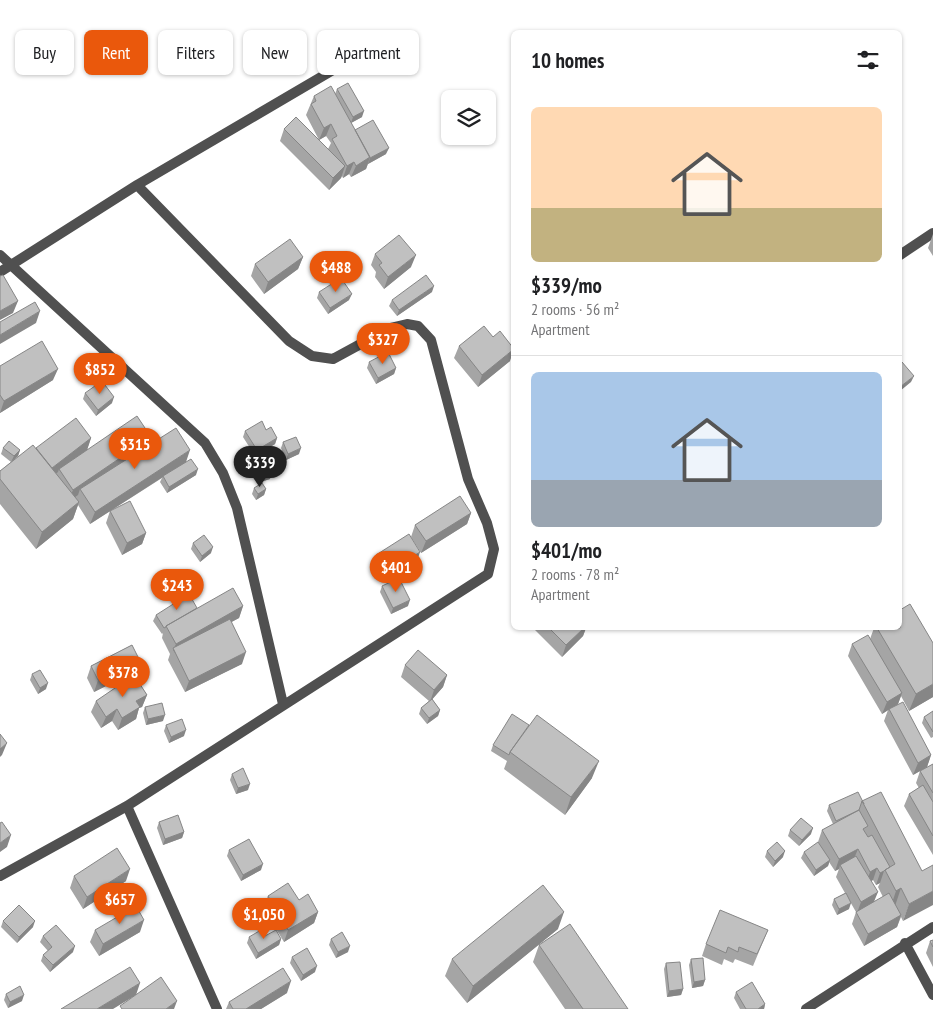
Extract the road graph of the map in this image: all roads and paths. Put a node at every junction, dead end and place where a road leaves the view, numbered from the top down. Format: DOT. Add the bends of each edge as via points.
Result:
graph roads {
  1 [pos="324,75"];
  2 [pos="138,185"];
  3 [pos="933,233"];
  4 [pos="902,254"];
  5 [pos="0,255"];
  6 [pos="11,264"];
  7 [pos="0,272"];
  8 [pos="284,704"];
  9 [pos="127,806"];
  10 [pos="0,876"];
  11 [pos="933,927"];
  12 [pos="904,943"];
  13 [pos="933,995"];
  14 [pos="217,1009"];
  15 [pos="806,1009"];
  1 -- 2 [label="street"];
  2 -- 6 [label="street"];
  2 -- 8 [label="street" via="289,341 312,356 333,359 390,328 407,324 418,326 431,340 468,479 487,522 494,549 488,574"];
  3 -- 4 [label="street"];
  5 -- 6 [label="street"];
  6 -- 7 [label="street"];
  6 -- 8 [label="street" via="205,442 223,473 237,508"];
  8 -- 9 [label="street"];
  9 -- 10 [label="street"];
  9 -- 14 [label="street"];
  11 -- 12 [label="street"];
  12 -- 13 [label="street"];
  12 -- 15 [label="street"];
}
